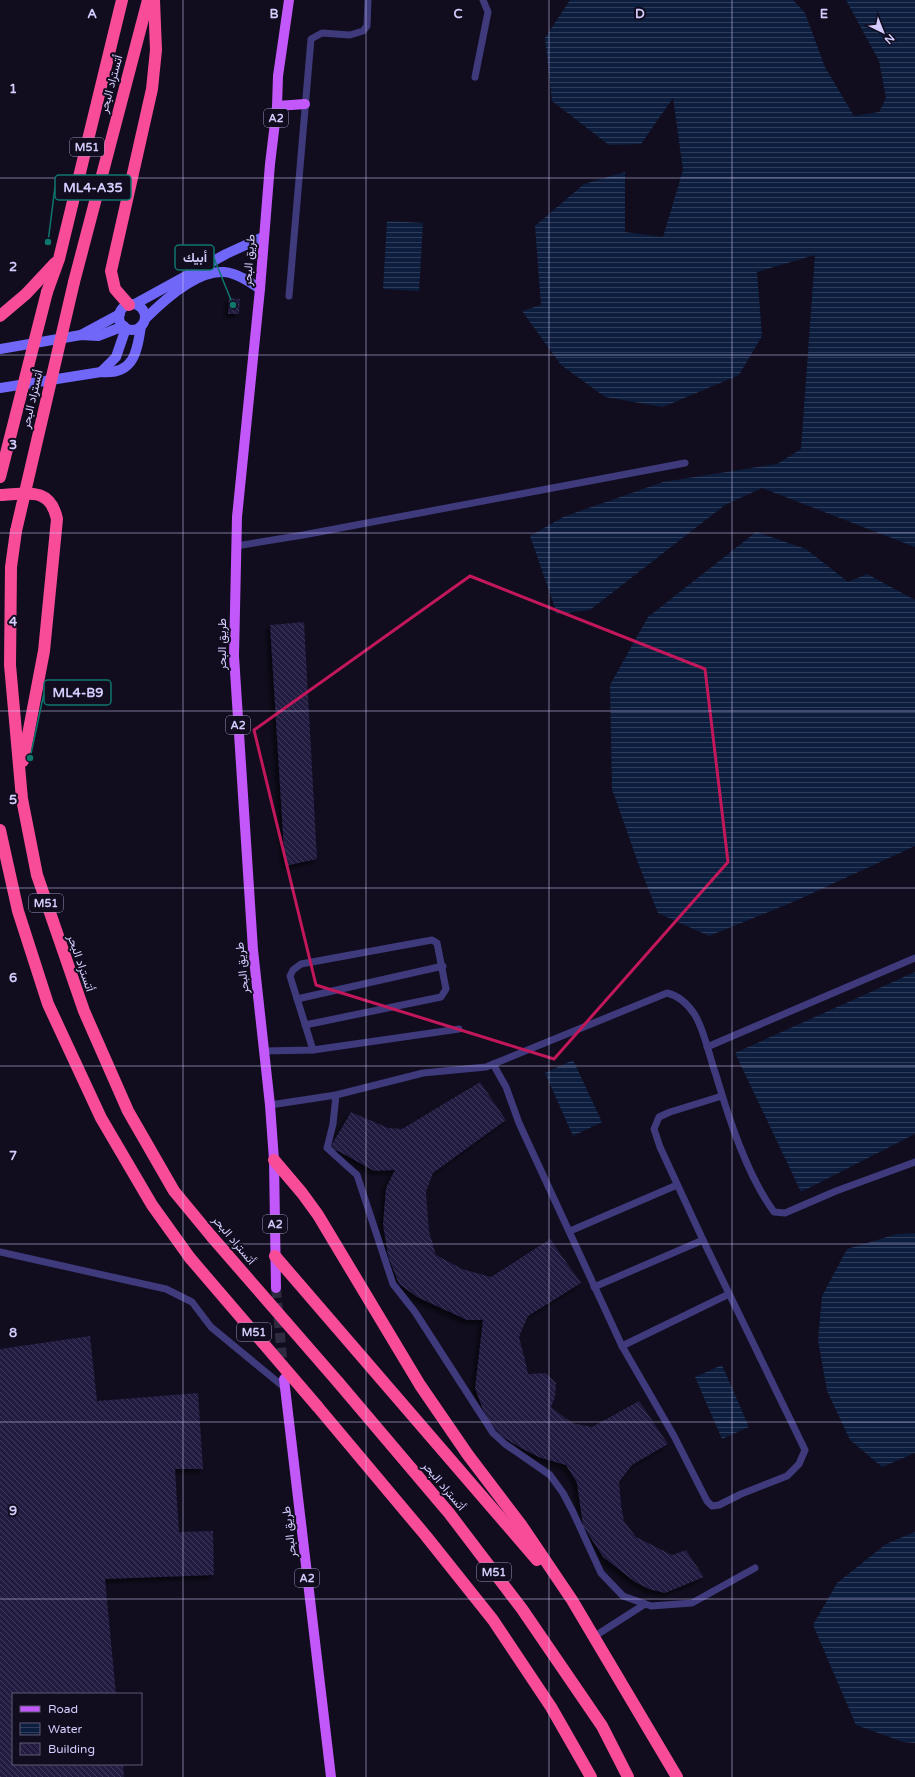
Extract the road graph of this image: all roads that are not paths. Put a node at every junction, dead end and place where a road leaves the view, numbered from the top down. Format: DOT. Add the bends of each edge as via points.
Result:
graph roads {
  1 [pos="122,0"];
  2 [pos="148,0"];
  3 [pos="154,0"];
  4 [pos="289,0"];
  5 [pos="368,0"];
  6 [pos="483,0"];
  7 [pos="475,77"];
  8 [pos="305,104"];
  9 [pos="277,106"];
  10 [pos="263,237"];
  11 [pos="59,259"];
  12 [pos="260,289"];
  13 [pos="289,296"];
  14 [pos="132,305"];
  15 [pos="120,314"];
  16 [pos="0,316"];
  17 [pos="143,322"];
  18 [pos="125,327"];
  19 [pos="82,335"];
  20 [pos="0,349"];
  21 [pos="101,372"];
  22 [pos="0,388"];
  23 [pos="685,463"];
  24 [pos="0,477"];
  25 [pos="0,495"];
  26 [pos="236,546"];
  27 [pos="20,776"];
  28 [pos="0,830"];
  29 [pos="915,958"];
  30 [pos="443,966"];
  31 [pos="297,999"];
  32 [pos="305,1025"];
  33 [pos="459,1029"];
  34 [pos="707,1047"];
  35 [pos="313,1050"];
  36 [pos="264,1051"];
  37 [pos="493,1064"];
  38 [pos="336,1095"];
  39 [pos="722,1096"];
  40 [pos="270,1105"];
  41 [pos="274,1160"];
  42 [pos="915,1162"];
  43 [pos="677,1185"];
  44 [pos="570,1230"];
  45 [pos="703,1240"];
  46 [pos="0,1252"];
  47 [pos="275,1256"];
  48 [pos="594,1287"];
  49 [pos="276,1288"];
  50 [pos="729,1294"];
  51 [pos="622,1346"];
  52 [pos="284,1384"];
  53 [pos="755,1568"];
  54 [pos="572,1600"];
  55 [pos="645,1604"];
  56 [pos="595,1636"];
  57 [pos="331,1777"];
  58 [pos="591,1777"];
  59 [pos="628,1777"];
  60 [pos="677,1777"];
  1 -- 11 [label="highway, أتستراد البحر / M51"];
  2 -- 27 [label="highway, أتستراد البحر / M51, bridge" via="74,282 16,531 11,566 9,614 10,664"];
  3 -- 14 [label="highway" via="156,50 152,89 111,271 115,289"];
  4 -- 9 [label="main road, طريق البحر / A2" via="278,76"];
  5 -- 8 [label="lane" via="367,26 363,31 350,35 322,33 311,39"];
  6 -- 7 [label="lane" via="488,12"];
  8 -- 9 [label="main road"];
  8 -- 13 [label="lane"];
  9 -- 10 [label="main road, طريق البحر / A2"];
  10 -- 12 [label="main road, طريق البحر / A2"];
  10 -- 14 [label="main road"];
  11 -- 16 [label="highway" via="26,294"];
  11 -- 24 [label="highway, أتستراد البحر / M51, bridge" via="47,292"];
  12 -- 17 [label="main road" via="232,274 212,273 200,277 174,294"];
  12 -- 26 [label="main road, طريق البحر / A2" via="236,517"];
  14 -- 15 [label="main road" via="124,307"];
  14 -- 17 [label="main road" via="144,311"];
  15 -- 18 [label="main road" via="121,323"];
  15 -- 19 [label="main road"];
  17 -- 18 [label="main road" via="134,329"];
  17 -- 21 [label="main road" via="137,352 129,364 116,372"];
  18 -- 19 [label="main road" via="106,334"];
  18 -- 21 [label="main road" via="116,357"];
  19 -- 20 [label="main road"];
  21 -- 22 [label="main road"];
  23 -- 26 [label="lane"];
  25 -- 27 [label="highway" via="37,494 48,498 57,519 44,651"];
  26 -- 36 [label="main road, طريق البحر / A2" via="234,656 253,950"];
  27 -- 59 [label="highway, أتستراد البحر / M51, bridge" via="22,800 37,875 84,1011 128,1111 174,1191 449,1513 522,1609 602,1726"];
  28 -- 58 [label="highway, M51, bridge" via="18,911 48,1004 101,1118 152,1205 190,1258 426,1536 493,1620 551,1707"];
  29 -- 34 [label="lane"];
  30 -- 31 [label="lane"];
  30 -- 31 [label="lane" via="437,943 432,940 301,964 290,976"];
  30 -- 32 [label="lane" via="446,989 441,997"];
  31 -- 32 [label="lane"];
  32 -- 35 [label="lane"];
  33 -- 35 [label="lane"];
  34 -- 37 [label="lane" via="694,1014 677,996 667,994"];
  34 -- 39 [label="lane"];
  35 -- 36 [label="lane"];
  36 -- 40 [label="main road, طريق البحر / A2"];
  37 -- 38 [label="lane" via="424,1074"];
  37 -- 44 [label="lane" via="506,1087 519,1123"];
  38 -- 40 [label="lane"];
  38 -- 55 [label="lane" via="327,1148 357,1175 393,1284 415,1312 492,1433 550,1475 563,1493 601,1573 623,1596"];
  39 -- 42 [label="lane" via="731,1124 761,1192 774,1212 785,1213"];
  39 -- 43 [label="lane" via="659,1116 654,1129"];
  40 -- 41 [label="main road, طريق البحر / A2"];
  41 -- 47 [label="main road, طريق البحر / A2"];
  41 -- 54 [label="highway" via="318,1215 420,1385"];
  43 -- 44 [label="lane"];
  43 -- 45 [label="lane"];
  44 -- 48 [label="lane"];
  45 -- 48 [label="lane"];
  45 -- 50 [label="lane"];
  46 -- 52 [label="lane" via="166,1289 192,1302 212,1327"];
  47 -- 49 [label="main road, طريق البحر / A2"];
  47 -- 54 [label="highway"];
  48 -- 51 [label="lane"];
  50 -- 51 [label="lane"];
  50 -- 51 [label="lane" via="805,1450 799,1464 787,1476 712,1506 707,1502 674,1436"];
  52 -- 57 [label="main road, طريق البحر / A2"];
  53 -- 55 [label="lane" via="692,1603 651,1606"];
  54 -- 56 [label="highway"];
  55 -- 56 [label="lane"];
  56 -- 60 [label="highway"];
}
